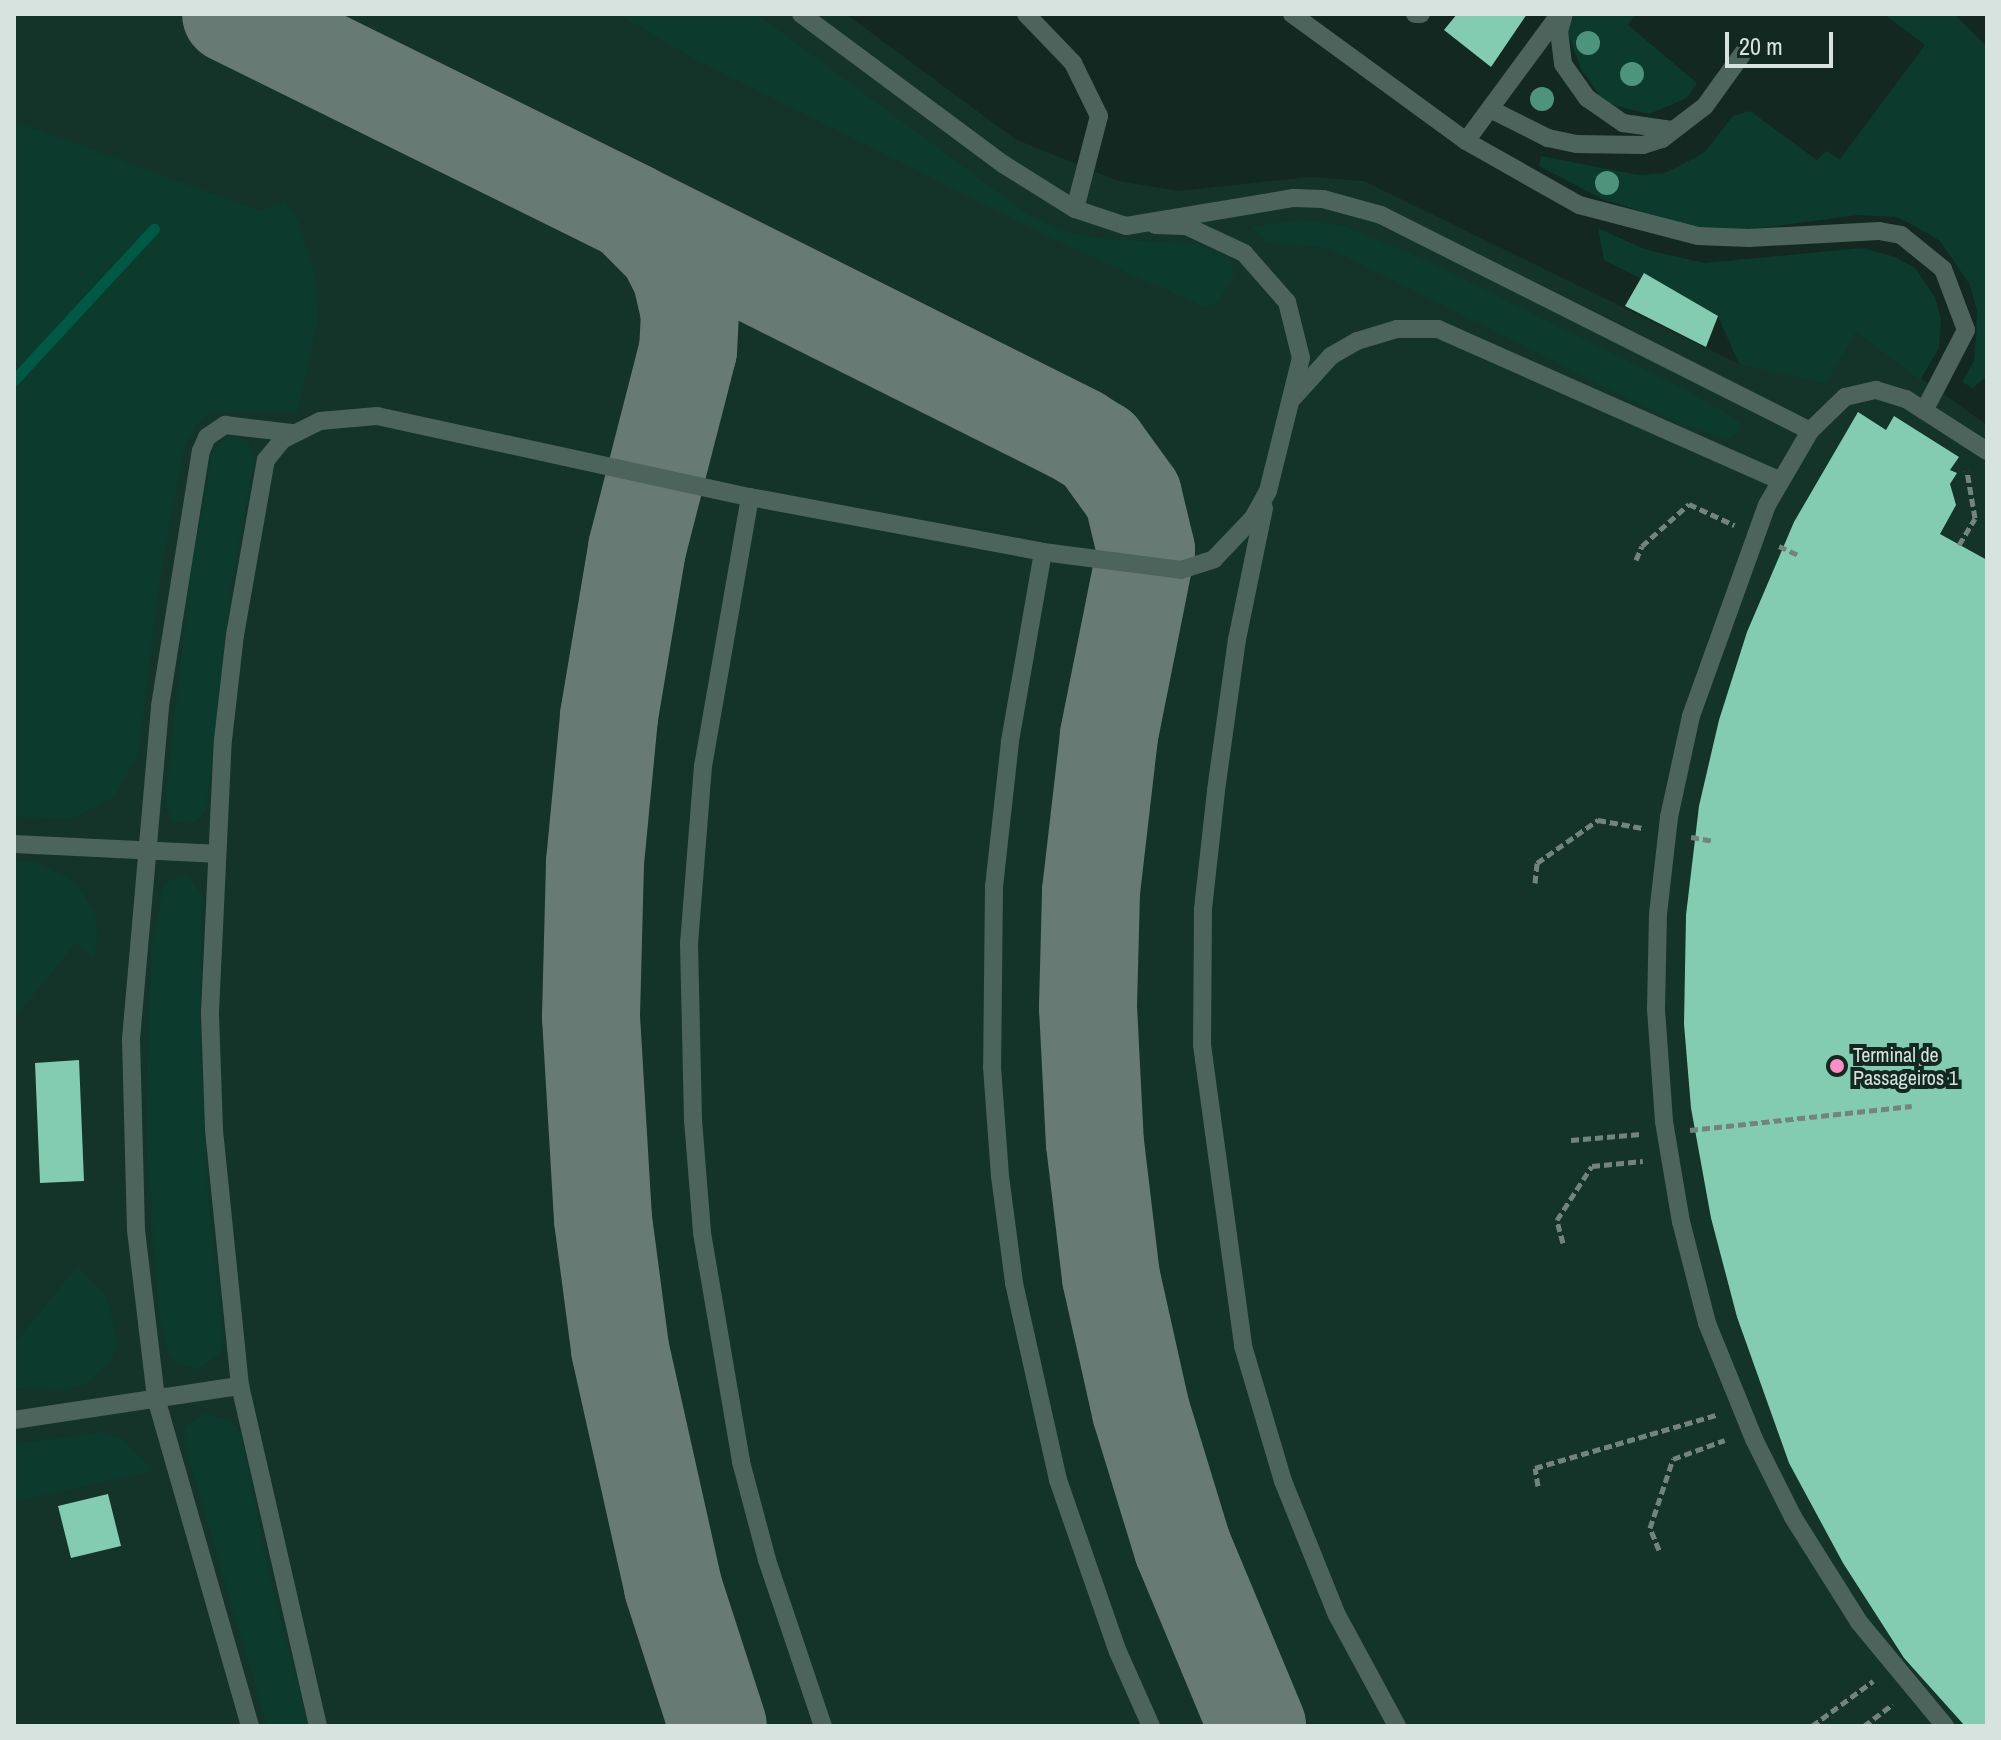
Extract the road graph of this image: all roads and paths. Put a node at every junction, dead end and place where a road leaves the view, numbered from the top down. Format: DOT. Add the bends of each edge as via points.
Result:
graph roads {
  1 [pos="801,14"];
  2 [pos="1026,14"];
  3 [pos="1292,14"];
  4 [pos="1562,14"];
  5 [pos="1746,49"];
  6 [pos="1490,109"];
  7 [pos="1675,130"];
  8 [pos="1466,141"];
  9 [pos="1075,209"];
  10 [pos="1155,225"];
  11 [pos="1292,400"];
  12 [pos="1924,411"];
  13 [pos="244,427"];
  14 [pos="299,431"];
  15 [pos="1810,431"];
  16 [pos="1987,451"];
  17 [pos="266,460"];
  18 [pos="1966,470"];
  19 [pos="1778,480"];
  20 [pos="1268,491"];
  21 [pos="750,497"];
  22 [pos="1745,530"];
  23 [pos="1772,543"];
  24 [pos="1959,545"];
  25 [pos="1043,552"];
  26 [pos="1800,556"];
  27 [pos="1636,560"];
  28 [pos="1656,830"];
  29 [pos="1685,836"];
  30 [pos="1713,841"];
  31 [pos="14,844"];
  32 [pos="146,850"];
  33 [pos="215,854"];
  34 [pos="1535,883"];
  35 [pos="1912,1106"];
  36 [pos="1679,1131"];
  37 [pos="1648,1133"];
  38 [pos="1571,1140"];
  39 [pos="1653,1160"];
  40 [pos="1563,1243"];
  41 [pos="240,1386"];
  42 [pos="156,1398"];
  43 [pos="1733,1410"];
  44 [pos="14,1420"];
  45 [pos="1729,1438"];
  46 [pos="1538,1486"];
  47 [pos="1659,1550"];
  48 [pos="1881,1675"];
  49 [pos="250,1726"];
  50 [pos="318,1726"];
  51 [pos="823,1726"];
  52 [pos="1151,1726"];
  53 [pos="1397,1726"];
  54 [pos="1812,1726"];
  55 [pos="1945,1726"];
  1 -- 9 [label="lane" via="1003,164"];
  2 -- 9 [label="lane" via="1073,63 1099,116"];
  3 -- 8 [label="lane"];
  4 -- 6 [label="lane"];
  4 -- 7 [label="lane" via="1563,64 1587,98 1623,123"];
  5 -- 7 [label="lane" via="1705,106"];
  6 -- 7 [label="lane" via="1529,130 1576,144 1643,145"];
  6 -- 8 [label="lane"];
  8 -- 12 [label="lane" via="1579,205 1698,236 1879,231 1901,235 1943,269 1966,330"];
  9 -- 10 [label="lane" via="1126,226"];
  10 -- 11 [label="lane" via="1186,226 1229,241 1287,302 1301,358"];
  10 -- 15 [label="lane" via="1294,198 1323,199 1381,215"];
  11 -- 19 [label="lane" via="1331,356 1357,341 1397,329 1438,329"];
  11 -- 20 [label="lane"];
  12 -- 15 [label="lane" via="1892,393 1859,391 1832,407"];
  12 -- 16 [label="lane"];
  13 -- 14 [label="lane" via="273,434"];
  13 -- 17 [label="lane" via="261,442"];
  13 -- 32 [label="lane" via="215,430 201,451 160,706"];
  14 -- 17 [label="lane" via="282,440"];
  14 -- 21 [label="lane" via="342,416 377,416"];
  15 -- 19 [label="lane"];
  17 -- 33 [label="lane" via="235,635"];
  18 -- 24 [label="path" via="1975,518"];
  19 -- 55 [label="lane" via="1729,599 1691,716 1669,817 1656,993 1664,1121 1681,1222 1707,1323 1754,1439 1793,1517 1859,1622"];
  20 -- 25 [label="lane" via="1236,541 1214,559 1181,570"];
  20 -- 53 [label="lane" via="1237,639 1216,791 1203,909 1202,1045 1243,1346 1283,1481 1337,1615"];
  21 -- 25 [label="lane"];
  21 -- 51 [label="lane" via="703,766 689,943 693,1120 702,1233 741,1462 767,1560"];
  22 -- 27 [label="path" via="1689,504 1642,546"];
  23 -- 26 [label="path"];
  25 -- 52 [label="lane" via="1010,742 994,886 992,1067 1000,1176 1014,1283 1058,1480 1118,1652"];
  28 -- 34 [label="path" via="1598,820 1537,863"];
  29 -- 30 [label="path"];
  31 -- 32 [label="lane"];
  32 -- 33 [label="lane"];
  32 -- 42 [label="lane" via="131,1039 132,1132 136,1230"];
  33 -- 41 [label="lane" via="214,1129"];
  35 -- 36 [label="path"];
  37 -- 38 [label="path"];
  39 -- 40 [label="path" via="1592,1166 1557,1220"];
  41 -- 42 [label="lane"];
  41 -- 50 [label="lane"];
  42 -- 44 [label="lane"];
  42 -- 49 [label="lane"];
  43 -- 46 [label="path" via="1535,1468"];
  45 -- 47 [label="path" via="1673,1459 1650,1528"];
  48 -- 54 [label="path"];
}
